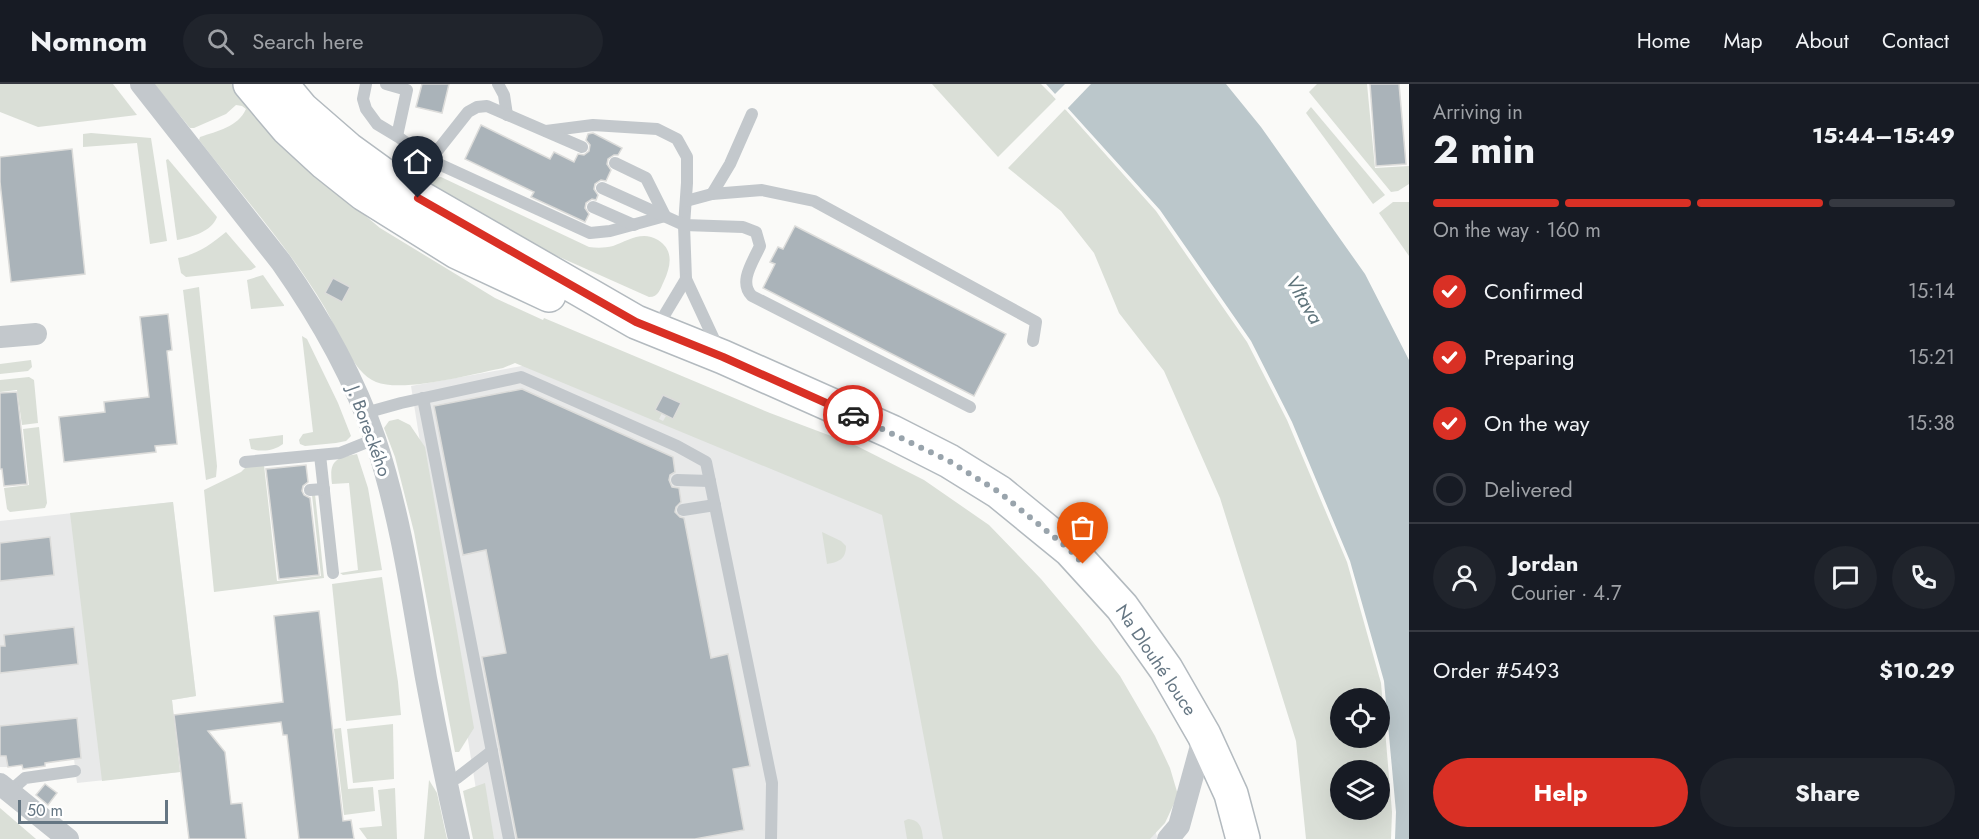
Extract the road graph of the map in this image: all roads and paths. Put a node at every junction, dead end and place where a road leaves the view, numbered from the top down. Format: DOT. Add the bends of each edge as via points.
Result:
graph roads {
  1 [pos="141,84"];
  2 [pos="250,84"];
  3 [pos="282,84"];
  4 [pos="366,84"];
  5 [pos="386,84"];
  6 [pos="498,84"];
  7 [pos="752,114"];
  8 [pos="507,115"];
  9 [pos="546,131"];
  10 [pos="397,136"];
  11 [pos="582,147"];
  12 [pos="429,160"];
  13 [pos="615,163"];
  14 [pos="395,183"];
  15 [pos="602,188"];
  16 [pos="712,194"];
  17 [pos="686,201"];
  18 [pos="593,207"];
  19 [pos="665,216"];
  20 [pos="634,225"];
  21 [pos="684,225"];
  22 [pos="686,279"];
  23 [pos="646,326"];
  24 [pos="36,334"];
  25 [pos="0,338"];
  26 [pos="1033,341"];
  27 [pos="723,357"];
  28 [pos="423,398"];
  29 [pos="969,407"];
  30 [pos="365,413"];
  31 [pos="375,439"];
  32 [pos="320,455"];
  33 [pos="245,462"];
  34 [pos="677,480"];
  35 [pos="710,481"];
  36 [pos="324,489"];
  37 [pos="310,490"];
  38 [pos="715,505"];
  39 [pos="683,510"];
  40 [pos="333,573"];
  41 [pos="1204,735"];
  42 [pos="492,751"];
  43 [pos="75,771"];
  44 [pos="446,780"];
  45 [pos="5,788"];
  46 [pos="68,839"];
  47 [pos="459,839"];
  48 [pos="509,839"];
  49 [pos="771,839"];
  50 [pos="1168,839"];
  51 [pos="1243,839"];
  1 -- 30 [label="street, J. Boreckého" via="302,291"];
  2 -- 23 [label="main road" via="287,128 325,163 364,194 457,252 564,302"];
  3 -- 14 [label="main road" via="348,149"];
  4 -- 10 [label="lane" via="366,109 377,124"];
  5 -- 10 [label="lane" via="407,90"];
  6 -- 8 [label="lane"];
  7 -- 16 [label="lane"];
  8 -- 9 [label="lane"];
  8 -- 12 [label="lane" via="487,106 468,112"];
  9 -- 11 [label="lane"];
  9 -- 17 [label="lane" via="593,125 665,131 676,139 687,157"];
  10 -- 12 [label="lane"];
  12 -- 14 [label="lane"];
  12 -- 20 [label="lane" via="552,212 590,233"];
  13 -- 19 [label="lane" via="646,177"];
  14 -- 23 [label="main road"];
  15 -- 19 [label="lane"];
  16 -- 17 [label="lane"];
  16 -- 26 [label="lane" via="762,190 814,201 1036,322"];
  17 -- 21 [label="lane"];
  18 -- 20 [label="lane"];
  19 -- 20 [label="lane"];
  19 -- 21 [label="lane"];
  21 -- 22 [label="lane"];
  21 -- 29 [label="lane" via="743,227 756,232 760,246 745,281 752,296"];
  22 -- 23 [label="lane"];
  22 -- 27 [label="lane"];
  23 -- 27 [label="main road, Na Dlouhé louce"];
  24 -- 25 [label="street"];
  27 -- 41 [label="main road, Na Dlouhé louce" via="892,432 999,492 1070,550 1122,607 1166,669"];
  28 -- 30 [label="lane"];
  28 -- 35 [label="lane" via="521,377 677,446 706,462"];
  28 -- 42 [label="lane"];
  30 -- 31 [label="street, J. Boreckého"];
  31 -- 32 [label="lane" via="340,453"];
  31 -- 44 [label="street, J. Boreckého" via="402,533"];
  32 -- 33 [label="lane"];
  32 -- 36 [label="lane"];
  34 -- 35 [label="lane"];
  35 -- 38 [label="lane"];
  36 -- 37 [label="lane"];
  36 -- 40 [label="lane"];
  38 -- 39 [label="lane"];
  38 -- 49 [label="lane" via="772,783"];
  41 -- 50 [label="street" via="1179,826"];
  41 -- 51 [label="main road, Na Dlouhé louce" via="1231,794"];
  42 -- 44 [label="lane" via="457,778"];
  42 -- 48 [label="lane"];
  43 -- 45 [label="lane" via="25,778"];
  44 -- 47 [label="street, J. Boreckého"];
  45 -- 46 [label="street"];
}
